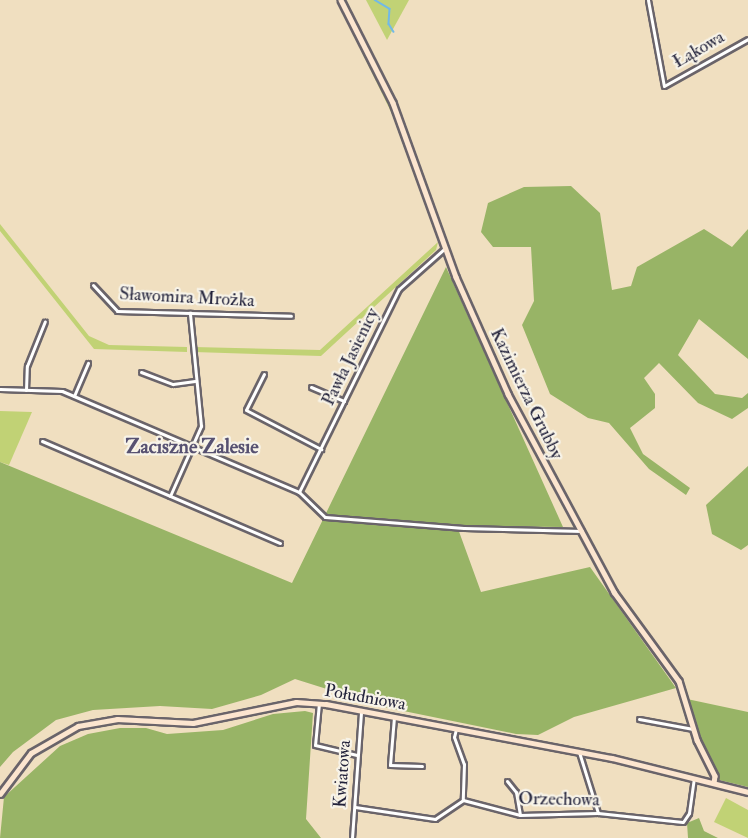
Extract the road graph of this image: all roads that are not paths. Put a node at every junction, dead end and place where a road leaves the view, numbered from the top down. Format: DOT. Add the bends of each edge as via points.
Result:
graph roads {
  1 [pos="341,0"];
  2 [pos="648,0"];
  3 [pos="748,39"];
  4 [pos="445,248"];
  5 [pos="93,285"];
  6 [pos="190,314"];
  7 [pos="291,316"];
  8 [pos="45,321"];
  9 [pos="88,363"];
  10 [pos="141,372"];
  11 [pos="264,374"];
  12 [pos="195,381"];
  13 [pos="311,387"];
  14 [pos="0,389"];
  15 [pos="26,390"];
  16 [pos="74,396"];
  17 [pos="344,401"];
  18 [pos="42,441"];
  19 [pos="192,447"];
  20 [pos="321,449"];
  21 [pos="300,492"];
  22 [pos="170,496"];
  23 [pos="582,531"];
  24 [pos="280,543"];
  25 [pos="319,703"];
  26 [pos="361,711"];
  27 [pos="394,717"];
  28 [pos="639,719"];
  29 [pos="456,729"];
  30 [pos="693,729"];
  31 [pos="579,752"];
  32 [pos="357,755"];
  33 [pos="422,766"];
  34 [pos="694,778"];
  35 [pos="507,781"];
  36 [pos="714,783"];
  37 [pos="748,792"];
  38 [pos="0,794"];
  39 [pos="463,800"];
  40 [pos="354,807"];
  41 [pos="598,813"];
  42 [pos="520,814"];
  43 [pos="352,838"];
  1 -- 4 [label="street, Kazimierza Grubby" via="393,103"];
  2 -- 3 [label="street, Łąkowa" via="664,86"];
  4 -- 17 [label="street, Pawła Jasienicy" via="399,289"];
  4 -- 23 [label="street, Kazimierza Grubby" via="508,394"];
  5 -- 6 [label="street, Sławomira Mrożka" via="117,311"];
  6 -- 7 [label="street, Sławomira Mrożka"];
  6 -- 12 [label="street"];
  8 -- 15 [label="street" via="27,366"];
  9 -- 16 [label="street"];
  10 -- 12 [label="street" via="173,384"];
  11 -- 20 [label="street" via="246,410"];
  12 -- 19 [label="street" via="201,426"];
  13 -- 17 [label="street"];
  14 -- 15 [label="street"];
  15 -- 16 [label="street"];
  16 -- 19 [label="street"];
  17 -- 20 [label="street, Pawła Jasienicy"];
  18 -- 22 [label="street"];
  19 -- 21 [label="street"];
  19 -- 22 [label="street"];
  20 -- 21 [label="street, Pawła Jasienicy"];
  21 -- 23 [label="street" via="325,517 464,528"];
  22 -- 24 [label="street"];
  23 -- 30 [label="street, Kazimierza Grubby" via="614,592 677,678"];
  25 -- 26 [label="street, Południowa"];
  25 -- 32 [label="street" via="315,745"];
  25 -- 38 [label="street, Południowa" via="275,704 193,723 129,719 90,723 56,736 31,753"];
  26 -- 27 [label="street, Południowa"];
  26 -- 32 [label="street, Kwiatowa"];
  27 -- 29 [label="street, Południowa"];
  27 -- 33 [label="street" via="390,765"];
  28 -- 30 [label="street"];
  29 -- 31 [label="street, Południowa"];
  29 -- 39 [label="street" via="454,737 464,764"];
  30 -- 36 [label="street, Kazimierza Grubby" via="715,776"];
  31 -- 34 [label="street, Południowa"];
  31 -- 41 [label="street"];
  32 -- 40 [label="street, Kwiatowa"];
  34 -- 36 [label="street, Południowa"];
  34 -- 41 [label="street, Orzechowa" via="689,813 683,822"];
  35 -- 42 [label="street" via="516,792"];
  36 -- 37 [label="street, Południowa"];
  39 -- 40 [label="street" via="435,819"];
  39 -- 42 [label="street, Orzechowa"];
  40 -- 43 [label="street, Kwiatowa"];
  41 -- 42 [label="street, Orzechowa"];
}
